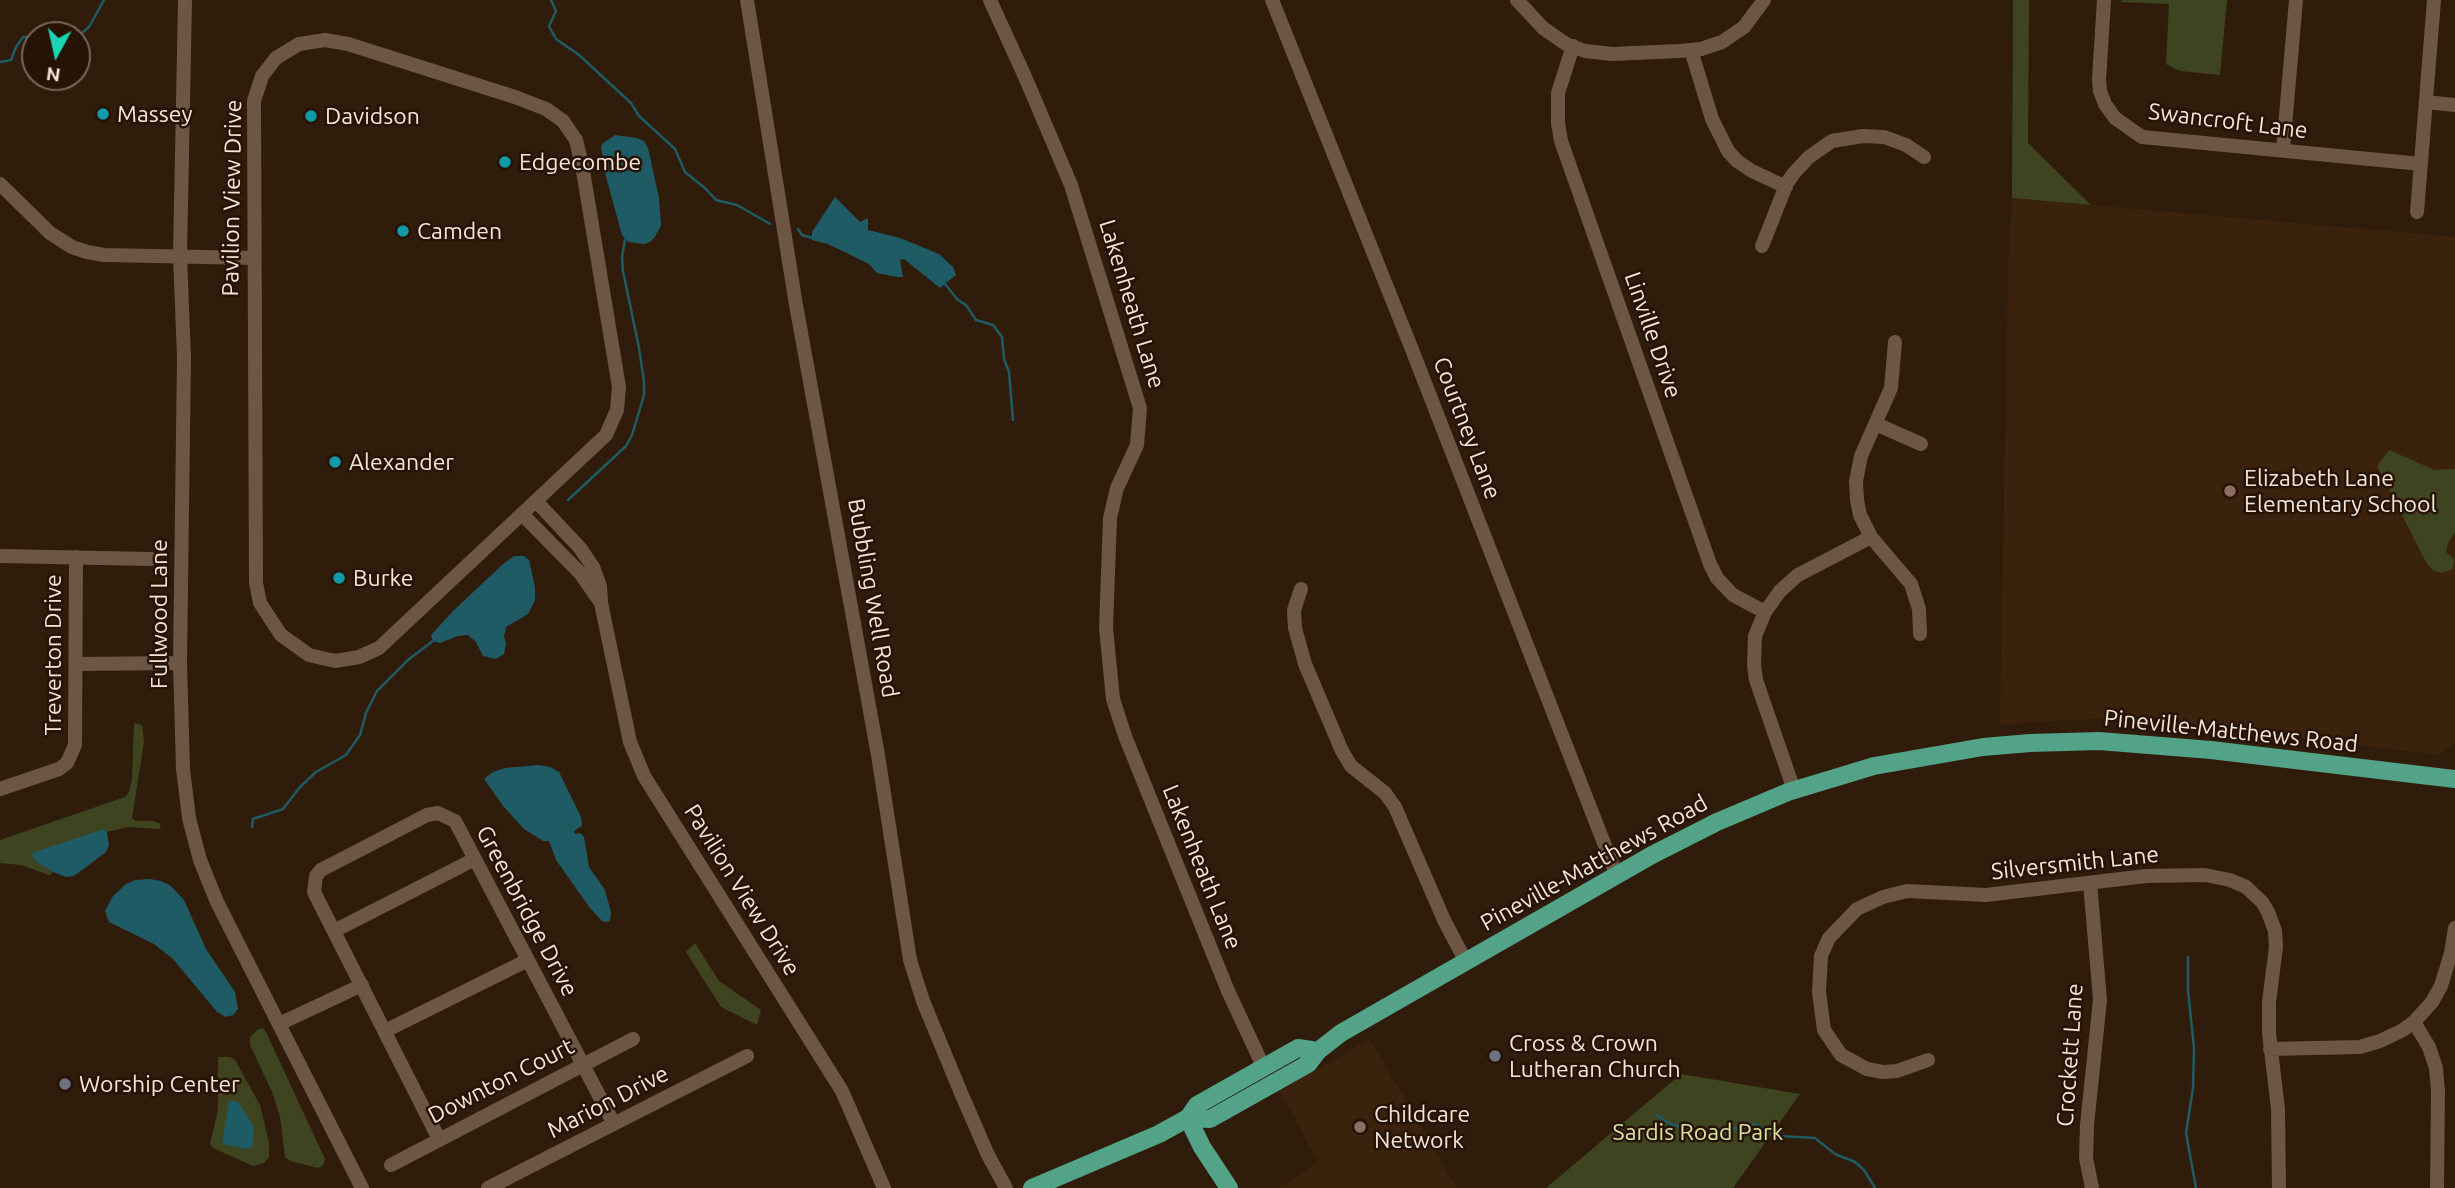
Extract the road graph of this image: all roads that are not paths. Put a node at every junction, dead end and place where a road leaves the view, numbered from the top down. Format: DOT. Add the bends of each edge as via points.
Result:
graph roads {
  1 [pos="185,0"];
  2 [pos="747,0"];
  3 [pos="990,0"];
  4 [pos="1272,0"];
  5 [pos="1517,0"];
  6 [pos="1764,0"];
  7 [pos="2104,0"];
  8 [pos="2296,0"];
  9 [pos="2434,0"];
  10 [pos="1573,46"];
  11 [pos="1691,50"];
  12 [pos="2426,102"];
  13 [pos="2455,105"];
  14 [pos="2283,150"];
  15 [pos="1924,157"];
  16 [pos="2421,164"];
  17 [pos="0,184"];
  18 [pos="1786,187"];
  19 [pos="2417,212"];
  20 [pos="1762,246"];
  21 [pos="180,256"];
  22 [pos="254,258"];
  23 [pos="1895,342"];
  24 [pos="1876,424"];
  25 [pos="1921,444"];
  26 [pos="536,501"];
  27 [pos="522,514"];
  28 [pos="1871,537"];
  29 [pos="0,556"];
  30 [pos="76,557"];
  31 [pos="152,559"];
  32 [pos="1301,589"];
  33 [pos="601,603"];
  34 [pos="1765,612"];
  35 [pos="1920,634"];
  36 [pos="180,663"];
  37 [pos="76,664"];
  38 [pos="2455,779"];
  39 [pos="0,789"];
  40 [pos="1794,790"];
  41 [pos="475,859"];
  42 [pos="1616,874"];
  43 [pos="2090,883"];
  44 [pos="2455,928"];
  45 [pos="334,931"];
  46 [pos="528,960"];
  47 [pos="1466,962"];
  48 [pos="362,985"];
  49 [pos="2414,1022"];
  50 [pos="279,1024"];
  51 [pos="384,1031"];
  52 [pos="633,1039"];
  53 [pos="2270,1049"];
  54 [pos="1318,1051"];
  55 [pos="747,1056"];
  56 [pos="1928,1060"];
  57 [pos="582,1065"];
  58 [pos="1263,1066"];
  59 [pos="1188,1118"];
  60 [pos="614,1124"];
  61 [pos="439,1139"];
  62 [pos="391,1165"];
  63 [pos="362,1188"];
  64 [pos="488,1188"];
  65 [pos="884,1188"];
  66 [pos="1006,1188"];
  67 [pos="1032,1188"];
  68 [pos="1229,1188"];
  69 [pos="2092,1188"];
  70 [pos="2278,1188"];
  71 [pos="2437,1188"];
  1 -- 21 [label="street, Fullwood Lane"];
  2 -- 66 [label="street, Bubbling Well Road" via="910,960 961,1093"];
  3 -- 58 [label="street, Lakenheath Lane" via="1071,185 1140,408 1137,444 1117,488 1110,518 1106,628 1113,699 1217,966"];
  4 -- 42 [label="street, Courtney Lane"];
  5 -- 10 [label="street" via="1543,28"];
  6 -- 11 [label="street" via="1752,18 1722,43"];
  7 -- 14 [label="street, Swancroft Lane" via="2100,91 2115,118 2128,129 2158,140"];
  8 -- 14 [label="street"];
  9 -- 12 [label="street"];
  10 -- 11 [label="street" via="1612,54"];
  10 -- 34 [label="street, Linville Drive" via="1558,93 1561,141 1710,565 1733,595"];
  11 -- 18 [label="street" via="1712,119 1728,151 1737,162"];
  12 -- 13 [label="street"];
  12 -- 16 [label="street"];
  14 -- 16 [label="street, Swancroft Lane"];
  15 -- 18 [label="street" via="1884,137 1832,141 1809,157"];
  16 -- 19 [label="street"];
  17 -- 21 [label="street" via="50,233 72,247 104,255"];
  18 -- 20 [label="street"];
  21 -- 22 [label="street"];
  21 -- 36 [label="street, Fullwood Lane" via="184,356"];
  22 -- 26 [label="street, Pavilion View Drive" via="254,101 266,68 289,48 325,40 348,44 515,97 558,116 576,140 580,156 619,395 606,435"];
  22 -- 27 [label="street, Pavilion View Drive" via="256,588 260,603 281,635 309,655 327,660 367,654"];
  23 -- 24 [label="street" via="1891,388"];
  24 -- 25 [label="street"];
  24 -- 28 [label="street" via="1861,456 1856,481 1860,515"];
  26 -- 27 [label="street, Pavilion View Drive"];
  26 -- 33 [label="street, Pavilion View Drive" via="586,557 597,576"];
  27 -- 33 [label="street, Pavilion View Drive" via="580,573"];
  28 -- 34 [label="street" via="1798,575"];
  28 -- 35 [label="street" via="1911,584"];
  29 -- 30 [label="street"];
  30 -- 31 [label="street"];
  30 -- 37 [label="street, Treverton Drive"];
  32 -- 47 [label="street" via="1294,628 1342,751 1351,766 1395,807"];
  33 -- 65 [label="street, Pavilion View Drive" via="638,764 842,1091"];
  34 -- 40 [label="street" via="1755,636 1756,680"];
  36 -- 37 [label="street"];
  36 -- 50 [label="street, Fullwood Lane" via="183,769 194,838 214,895"];
  37 -- 39 [label="street, Treverton Drive" via="72,755 59,769"];
  38 -- 40 [label="main road, Pineville-Matthews Road" via="2189,747 2075,741 1948,752 1874,766"];
  40 -- 42 [label="main road, Pineville-Matthews Road" via="1717,822"];
  41 -- 45 [label="street"];
  41 -- 45 [label="street, Greenbridge Drive" via="455,821 438,813 428,815 316,876 314,892"];
  41 -- 46 [label="street, Greenbridge Drive"];
  42 -- 47 [label="main road, Pineville-Matthews Road"];
  43 -- 53 [label="street, Silversmith Lane" via="2146,876 2214,876 2254,894 2268,912 2276,940"];
  43 -- 56 [label="street, Silversmith Lane" via="1986,895 1896,893 1857,909 1837,928 1824,947 1819,975 1822,1021 1835,1048 1857,1065 1883,1072 1897,1072"];
  43 -- 69 [label="street, Crockett Lane" via="2100,999 2086,1136"];
  44 -- 49 [label="street" via="2444,979"];
  45 -- 48 [label="street, Greenbridge Drive"];
  46 -- 51 [label="street"];
  46 -- 57 [label="street, Greenbridge Drive"];
  47 -- 54 [label="main road, Pineville-Matthews Road" via="1341,1033"];
  48 -- 50 [label="street"];
  48 -- 51 [label="street, Greenbridge Drive"];
  49 -- 53 [label="street" via="2360,1047"];
  49 -- 71 [label="street" via="2436,1068"];
  50 -- 63 [label="street, Fullwood Lane"];
  51 -- 61 [label="street, Greenbridge Drive"];
  52 -- 57 [label="street, Downton Court"];
  53 -- 70 [label="street, Silversmith Lane" via="2278,1109"];
  54 -- 58 [label="main road" via="1298,1048"];
  54 -- 59 [label="main road, Pineville-Matthews Road" via="1308,1064 1210,1119"];
  55 -- 60 [label="street, Marion Drive"];
  57 -- 60 [label="street, Greenbridge Drive"];
  57 -- 61 [label="street, Downton Court"];
  58 -- 59 [label="main road" via="1198,1105"];
  59 -- 67 [label="main road"];
  59 -- 68 [label="main road"];
  60 -- 64 [label="street, Marion Drive"];
  61 -- 62 [label="street, Downton Court"];
}
